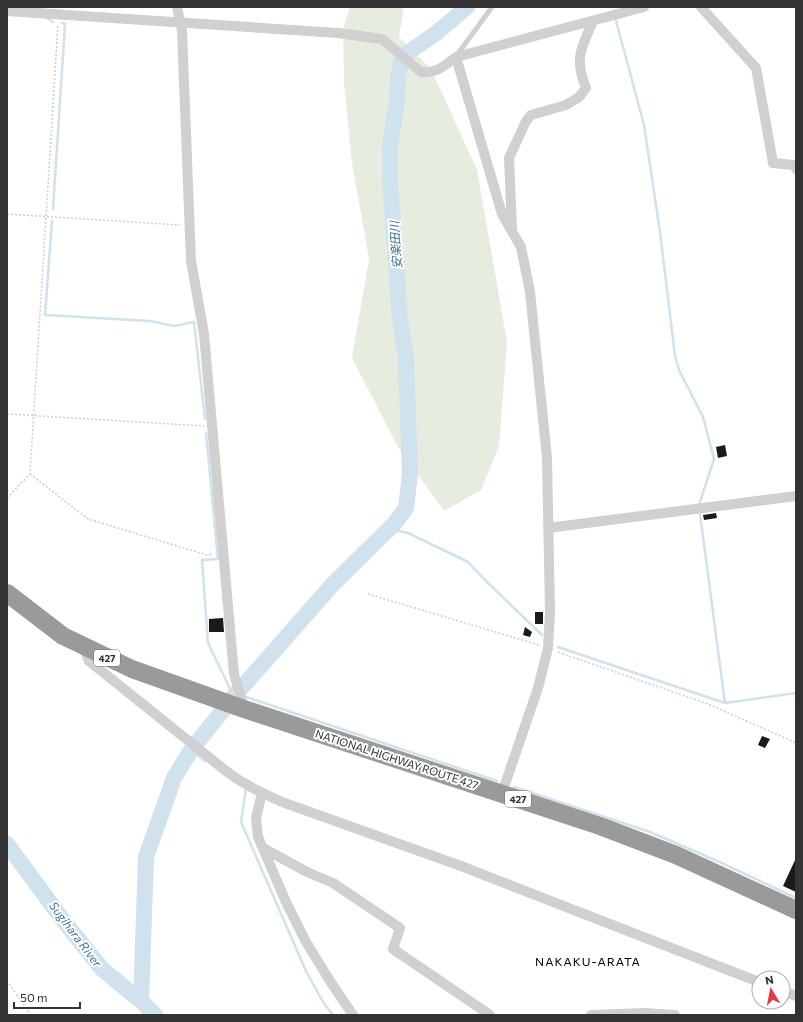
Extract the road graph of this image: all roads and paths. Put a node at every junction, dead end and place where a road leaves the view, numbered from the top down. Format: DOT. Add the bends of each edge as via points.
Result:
graph roads {
  1 [pos="177,7"];
  2 [pos="492,7"];
  3 [pos="644,7"];
  4 [pos="701,7"];
  5 [pos="42,10"];
  6 [pos="7,11"];
  7 [pos="59,14"];
  8 [pos="593,20"];
  9 [pos="180,23"];
  10 [pos="456,56"];
  11 [pos="796,169"];
  12 [pos="7,214"];
  13 [pos="46,217"];
  14 [pos="190,226"];
  15 [pos="512,231"];
  16 [pos="7,414"];
  17 [pos="33,415"];
  18 [pos="211,427"];
  19 [pos="30,474"];
  20 [pos="796,496"];
  21 [pos="7,498"];
  22 [pos="548,528"];
  23 [pos="215,553"];
  24 [pos="7,593"];
  25 [pos="368,594"];
  26 [pos="84,647"];
  27 [pos="548,648"];
  28 [pos="235,699"];
  29 [pos="796,743"];
  30 [pos="262,793"];
  31 [pos="502,793"];
  32 [pos="263,848"];
  33 [pos="796,910"];
  34 [pos="751,979"];
  35 [pos="7,980"];
  36 [pos="31,1015"];
  37 [pos="353,1015"];
  38 [pos="490,1015"];
  39 [pos="591,1015"];
  40 [pos="675,1015"];
  1 -- 9 [label="street"];
  2 -- 10 [label="lane"];
  3 -- 8 [label="street"];
  4 -- 11 [label="street" via="756,68 773,163 794,165"];
  5 -- 6 [label="street"];
  5 -- 7 [label="street"];
  7 -- 9 [label="street"];
  7 -- 13 [label="path"];
  8 -- 10 [label="street"];
  8 -- 15 [label="street" via="579,60 586,88 579,97 566,105 531,115 509,158"];
  9 -- 10 [label="street" via="338,33 382,39 421,72 428,73 438,70"];
  9 -- 14 [label="street"];
  10 -- 15 [label="street" via="502,214"];
  12 -- 13 [label="path"];
  13 -- 14 [label="path"];
  13 -- 17 [label="path"];
  14 -- 18 [label="street" via="191,261 204,334"];
  15 -- 22 [label="street" via="521,248 530,292 547,458"];
  16 -- 17 [label="path"];
  17 -- 18 [label="path"];
  17 -- 19 [label="path"];
  18 -- 28 [label="street"];
  19 -- 21 [label="path"];
  19 -- 23 [label="path" via="88,519 207,555"];
  20 -- 22 [label="street"];
  22 -- 27 [label="street"];
  24 -- 26 [label="highway, NATIONAL HIGHWAY ROUTE 427 / 427" via="63,636"];
  25 -- 27 [label="path"];
  26 -- 28 [label="highway, NATIONAL HIGHWAY ROUTE 427 / 427" via="132,669"];
  26 -- 30 [label="street" via="89,661 240,782"];
  27 -- 29 [label="path" via="708,704"];
  27 -- 31 [label="street" via="538,688"];
  28 -- 31 [label="highway, NATIONAL HIGHWAY ROUTE 427 / 427"];
  30 -- 32 [label="street" via="255,822"];
  30 -- 34 [label="street" via="461,866"];
  31 -- 33 [label="highway, NATIONAL HIGHWAY ROUTE 427 / 427" via="676,855"];
  32 -- 37 [label="street" via="306,942"];
  32 -- 38 [label="street" via="333,883 400,928 393,949"];
  35 -- 36 [label="path"];
  39 -- 40 [label="street"];
}
